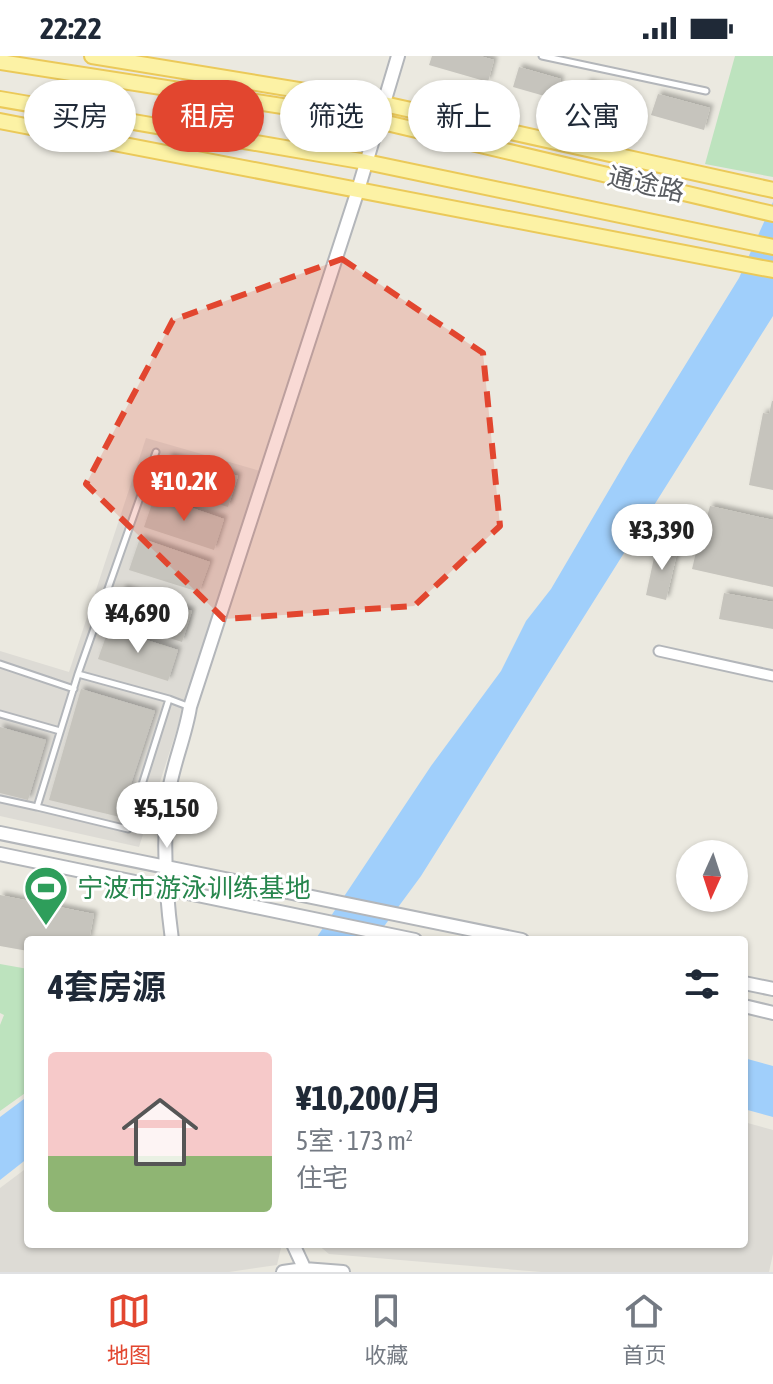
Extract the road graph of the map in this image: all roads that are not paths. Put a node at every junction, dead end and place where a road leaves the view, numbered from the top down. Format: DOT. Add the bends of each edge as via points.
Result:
graph roads {
  1 [pos="92,56"];
  2 [pos="398,56"];
  3 [pos="542,56"];
  4 [pos="0,62"];
  5 [pos="391,80"];
  6 [pos="280,87"];
  7 [pos="706,91"];
  8 [pos="0,99"];
  9 [pos="280,106"];
  10 [pos="392,106"];
  11 [pos="0,121"];
  12 [pos="392,124"];
  13 [pos="369,152"];
  14 [pos="366,162"];
  15 [pos="358,190"];
  16 [pos="773,190"];
  17 [pos="773,214"];
  18 [pos="773,247"];
  19 [pos="773,270"];
  20 [pos="156,452"];
  21 [pos="659,651"];
  22 [pos="0,664"];
  23 [pos="78,674"];
  24 [pos="773,676"];
  25 [pos="74,689"];
  26 [pos="169,699"];
  27 [pos="190,707"];
  28 [pos="0,714"];
  29 [pos="60,731"];
  30 [pos="0,799"];
  31 [pos="37,807"];
  32 [pos="0,833"];
  33 [pos="0,854"];
  34 [pos="166,868"];
  35 [pos="165,888"];
  36 [pos="171,936"];
  37 [pos="395,936"];
  38 [pos="503,936"];
  39 [pos="748,984"];
  40 [pos="773,989"];
  41 [pos="748,1007"];
  42 [pos="773,1013"];
  43 [pos="295,1248"];
  44 [pos="305,1270"];
  45 [pos="283,1272"];
  46 [pos="343,1272"];
  1 -- 6 [label="main road"];
  2 -- 5 [label="street"];
  3 -- 7 [label="lane"];
  4 -- 9 [label="main road, 通途路"];
  8 -- 14 [label="main road, 通途路"];
  10 -- 16 [label="main road"];
  11 -- 15 [label="main road"];
  12 -- 17 [label="main road, 通途路"];
  13 -- 14 [label="street"];
  14 -- 15 [label="street"];
  14 -- 18 [label="main road, 通途路"];
  15 -- 19 [label="main road"];
  15 -- 27 [label="street"];
  20 -- 23 [label="lane"];
  21 -- 24 [label="street"];
  22 -- 25 [label="lane"];
  23 -- 25 [label="lane"];
  23 -- 26 [label="lane"];
  25 -- 29 [label="lane"];
  26 -- 27 [label="lane"];
  26 -- 31 [label="lane" via="128,829"];
  27 -- 34 [label="street" via="167,802"];
  28 -- 29 [label="lane"];
  29 -- 31 [label="lane"];
  30 -- 31 [label="lane"];
  32 -- 34 [label="street"];
  33 -- 35 [label="street"];
  34 -- 35 [label="street"];
  34 -- 38 [label="street"];
  35 -- 36 [label="street"];
  35 -- 37 [label="street"];
  39 -- 40 [label="street"];
  41 -- 42 [label="street"];
  43 -- 44 [label="street"];
  44 -- 45 [label="street"];
  44 -- 46 [label="street"];
}
